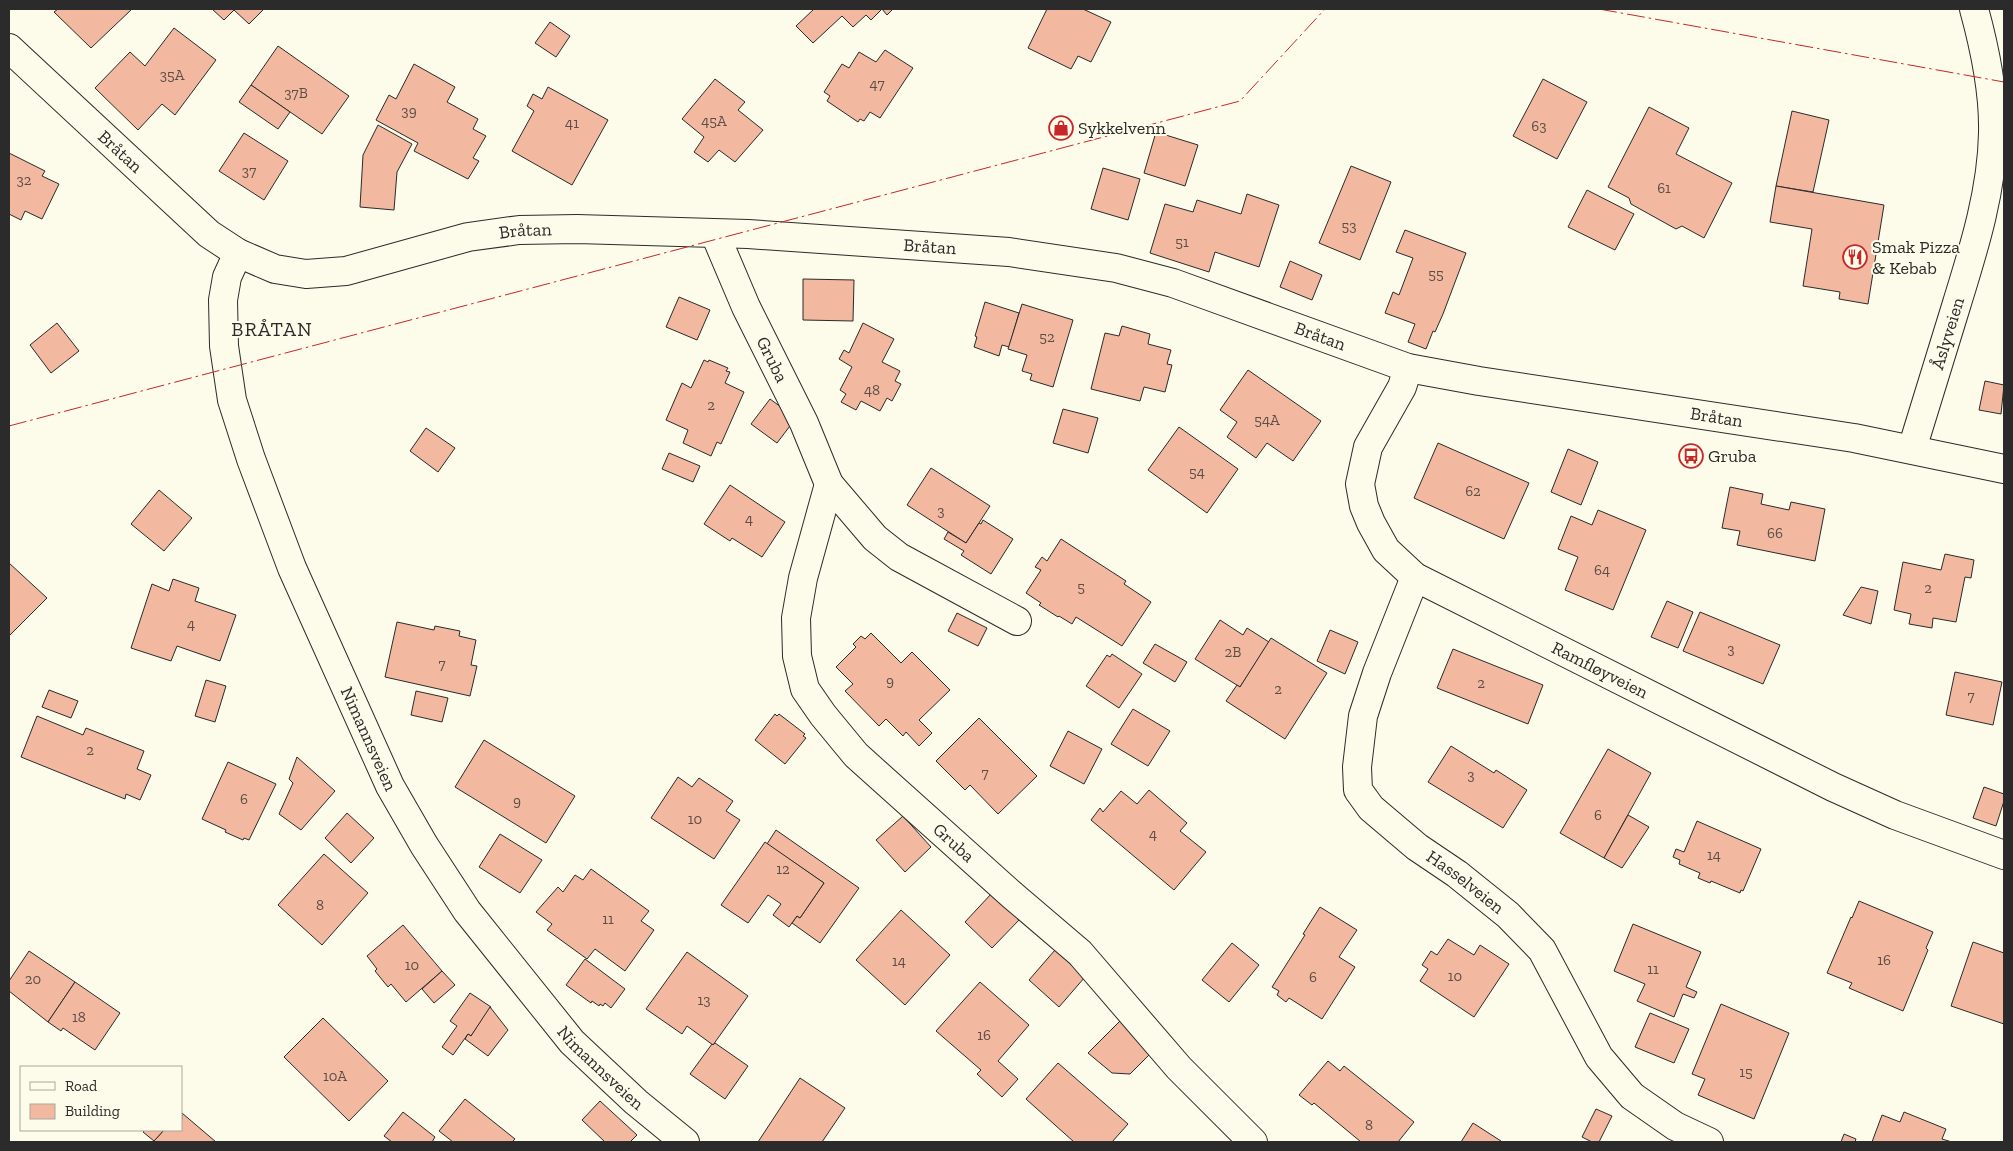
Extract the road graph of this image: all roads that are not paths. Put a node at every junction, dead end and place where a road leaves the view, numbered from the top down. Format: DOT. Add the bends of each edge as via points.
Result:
graph roads {
  1 [pos="1987,25"];
  2 [pos="9,48"];
  3 [pos="715,234"];
  4 [pos="238,253"];
  5 [pos="1408,368"];
  6 [pos="1912,449"];
  7 [pos="2004,469"];
  8 [pos="829,484"];
  9 [pos="1415,577"];
  10 [pos="1017,620"];
  11 [pos="2004,855"];
  12 [pos="685,1142"];
  13 [pos="1253,1142"];
  14 [pos="1709,1142"];
  1 -- 6 [label="street, Åslyveien" via="1993,133 1988,182 1977,238"];
  2 -- 4 [label="street, Bråtan" via="209,234"];
  3 -- 4 [label="street, Bråtan" via="519,230 468,237 346,271 306,274 275,269"];
  3 -- 5 [label="street, Bråtan" via="1010,252 1116,268 1173,283"];
  3 -- 8 [label="street, Gruba" via="746,307 804,423"];
  4 -- 12 [label="street, Nimannsveien" via="227,277 223,300 224,346 232,400 292,568 390,786 467,911 572,1042 636,1102"];
  5 -- 6 [label="street, Bråtan"];
  5 -- 9 [label="street, Ramfløyveien" via="1402,387 1368,447 1360,484 1364,506 1386,550"];
  6 -- 7 [label="street, Bråtan"];
  8 -- 10 [label="street, Gruba" via="875,538 899,557"];
  8 -- 13 [label="street, Gruba" via="803,578 796,618 797,656 805,689 856,755 1080,953 1179,1068"];
  9 -- 11 [label="street, Ramfløyveien" via="1832,787 1894,815"];
  9 -- 14 [label="street, Hasselveien" via="1363,716 1357,767 1358,790 1371,808 1508,915 1542,950 1599,1058 1632,1096 1675,1126"];
}
